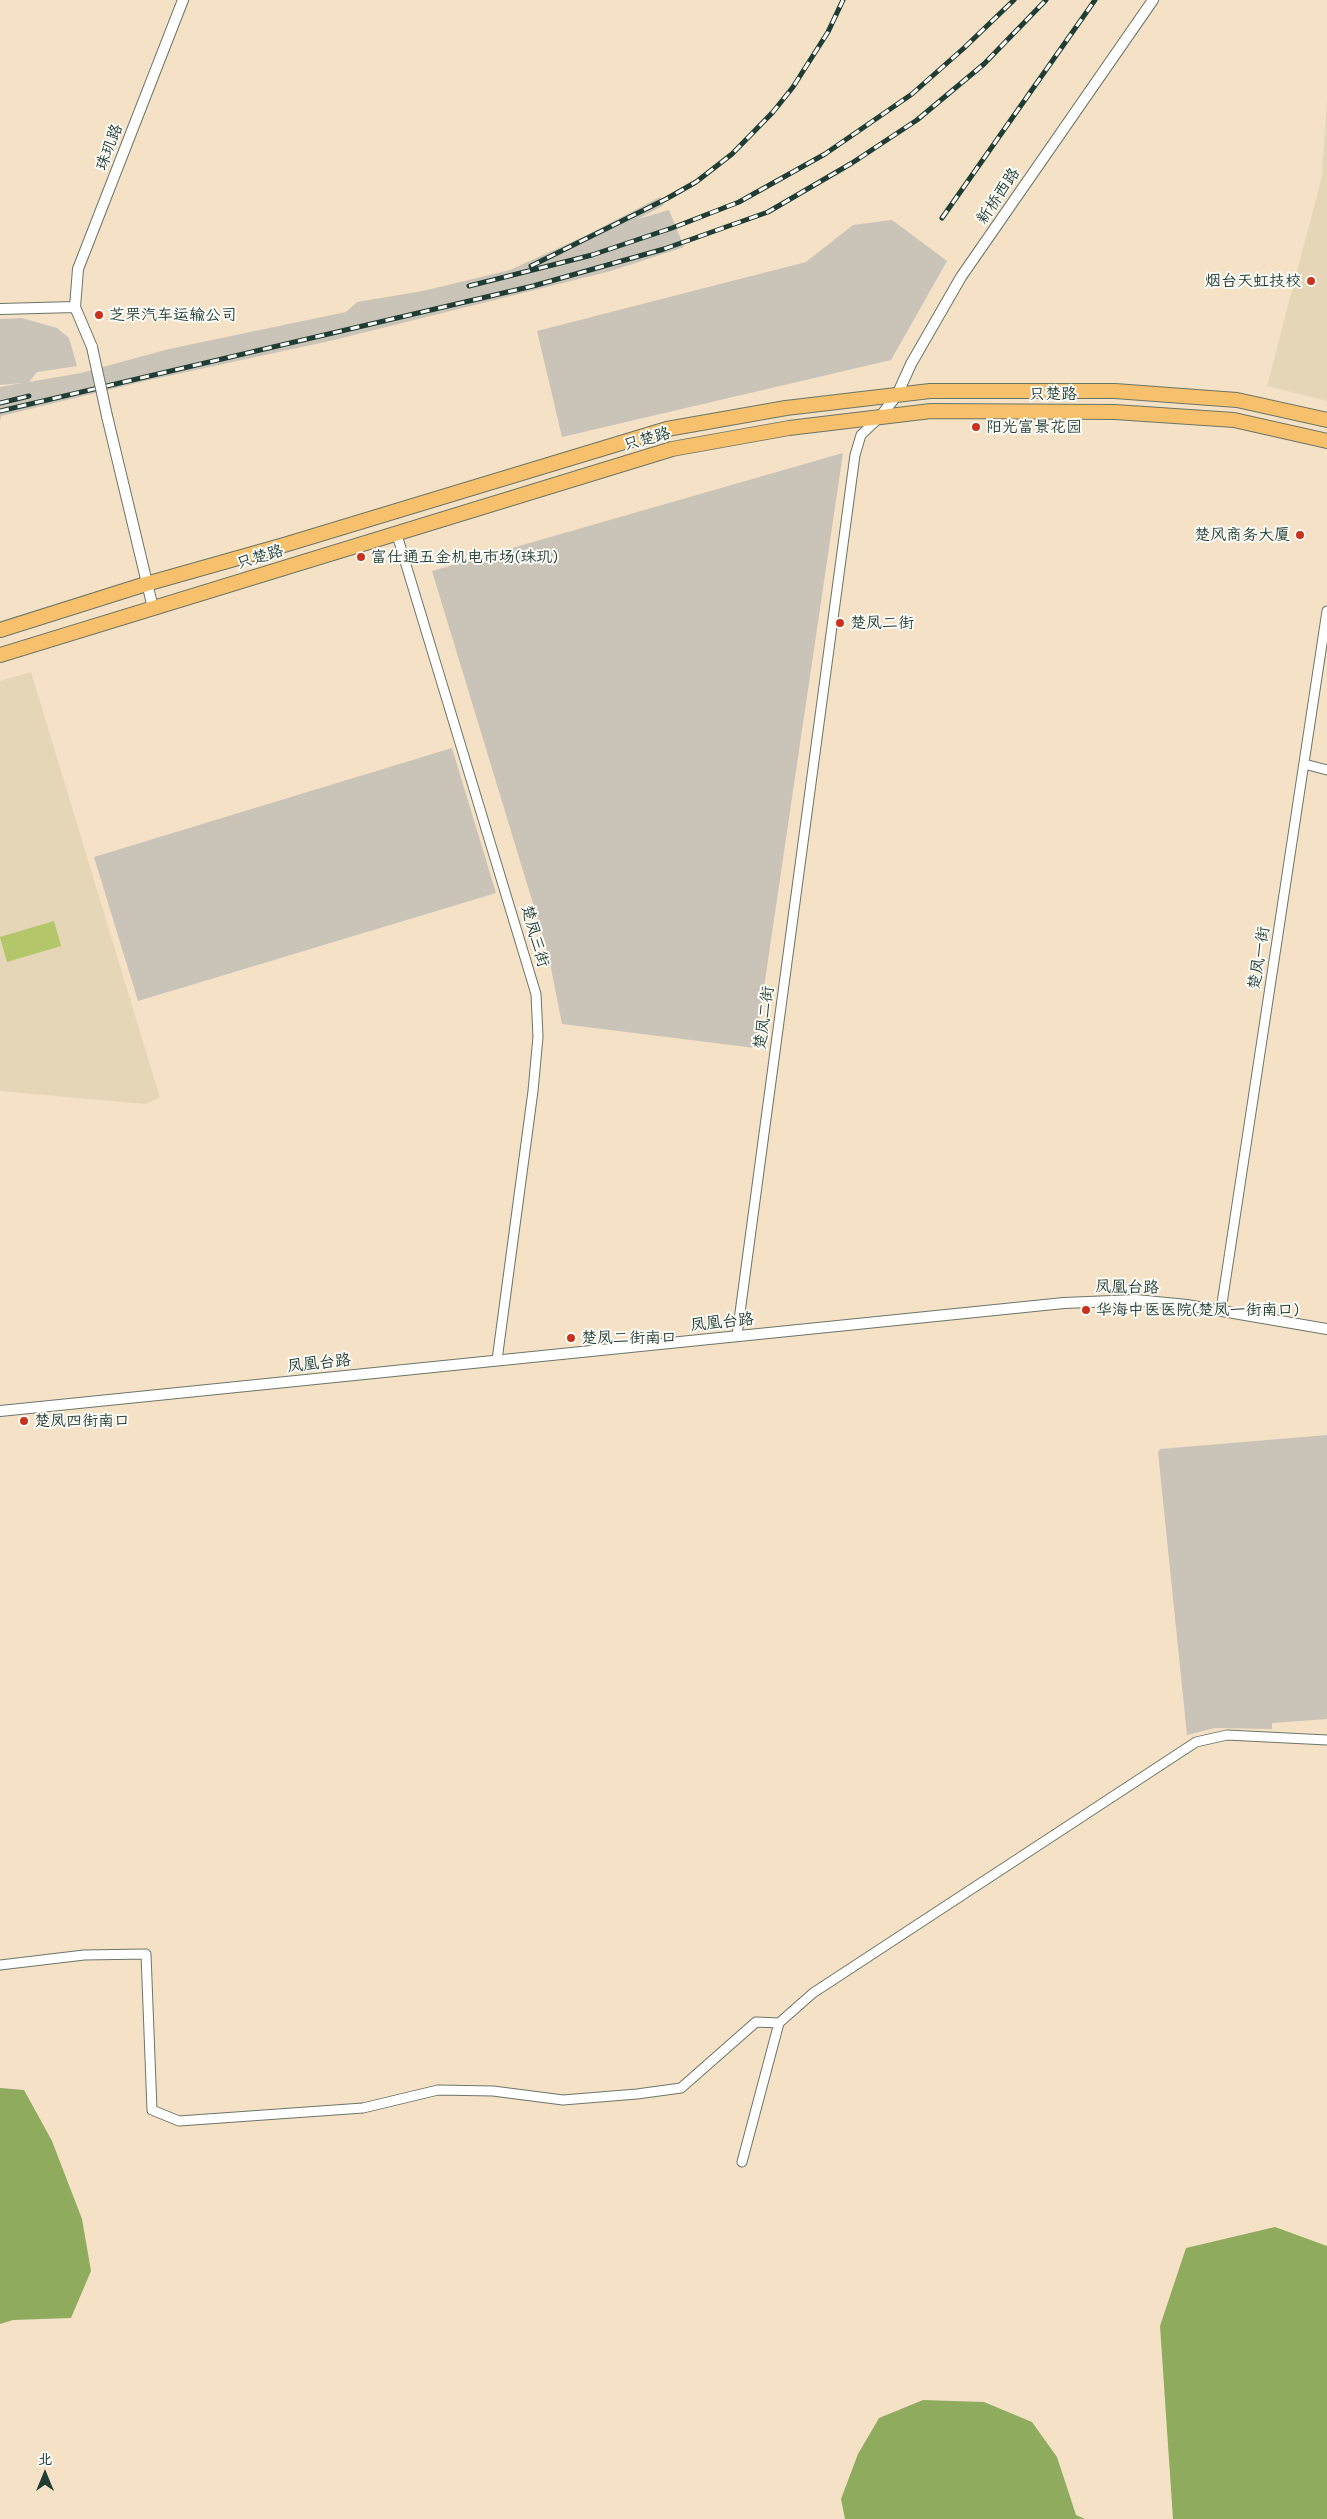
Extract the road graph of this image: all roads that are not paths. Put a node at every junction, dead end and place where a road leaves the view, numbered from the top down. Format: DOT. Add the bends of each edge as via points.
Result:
graph roads {
  1 [pos="182,0"];
  2 [pos="1153,0"];
  3 [pos="75,307"];
  4 [pos="0,309"];
  5 [pos="897,394"];
  6 [pos="880,417"];
  7 [pos="1327,420"];
  8 [pos="1327,441"];
  9 [pos="397,535"];
  10 [pos="146,584"];
  11 [pos="153,608"];
  12 [pos="1327,611"];
  13 [pos="0,630"];
  14 [pos="0,655"];
  15 [pos="1304,764"];
  16 [pos="1327,770"];
  17 [pos="1221,1310"];
  18 [pos="1327,1329"];
  19 [pos="737,1335"];
  20 [pos="498,1360"];
  21 [pos="0,1410"];
  22 [pos="1327,1740"];
  23 [pos="0,1965"];
  24 [pos="779,2023"];
  25 [pos="742,2162"];
  1 -- 3 [label="street, 珠玑路" via="81,260"];
  2 -- 5 [label="street, 新桥西路" via="961,276"];
  3 -- 4 [label="street"];
  3 -- 10 [label="street, 珠玑路, bridge" via="92,347"];
  5 -- 6 [label="street, 新桥西路"];
  5 -- 7 [label="main road, 只楚路" via="930,391 1115,392 1237,400"];
  5 -- 10 [label="main road, 只楚路" via="786,408 668,429 293,543"];
  6 -- 8 [label="main road, 只楚路" via="931,411 1115,412 1234,420"];
  6 -- 9 [label="main road, 只楚路" via="789,428 672,448"];
  6 -- 19 [label="street, 楚凤二街" via="861,434 855,455"];
  9 -- 11 [label="main road, 只楚路"];
  9 -- 20 [label="street, 楚凤三街" via="536,994 538,1037 533,1090"];
  10 -- 11 [label="street, 珠玑路"];
  10 -- 13 [label="main road, 只楚路"];
  11 -- 14 [label="main road, 只楚路"];
  12 -- 15 [label="street, 楚凤一街"];
  15 -- 16 [label="street"];
  15 -- 17 [label="street, 楚凤一街"];
  17 -- 18 [label="street, 凤凰台路"];
  17 -- 19 [label="street, 凤凰台路" via="1136,1300 1064,1302"];
  19 -- 20 [label="street, 凤凰台路"];
  20 -- 21 [label="street, 凤凰台路"];
  22 -- 24 [label="street" via="1227,1735 1196,1742 812,1993"];
  23 -- 24 [label="street" via="84,1954 146,1954 152,2110 179,2121 363,2108 438,2090 493,2091 563,2100 681,2088 756,2022"];
  24 -- 25 [label="street"];
}
